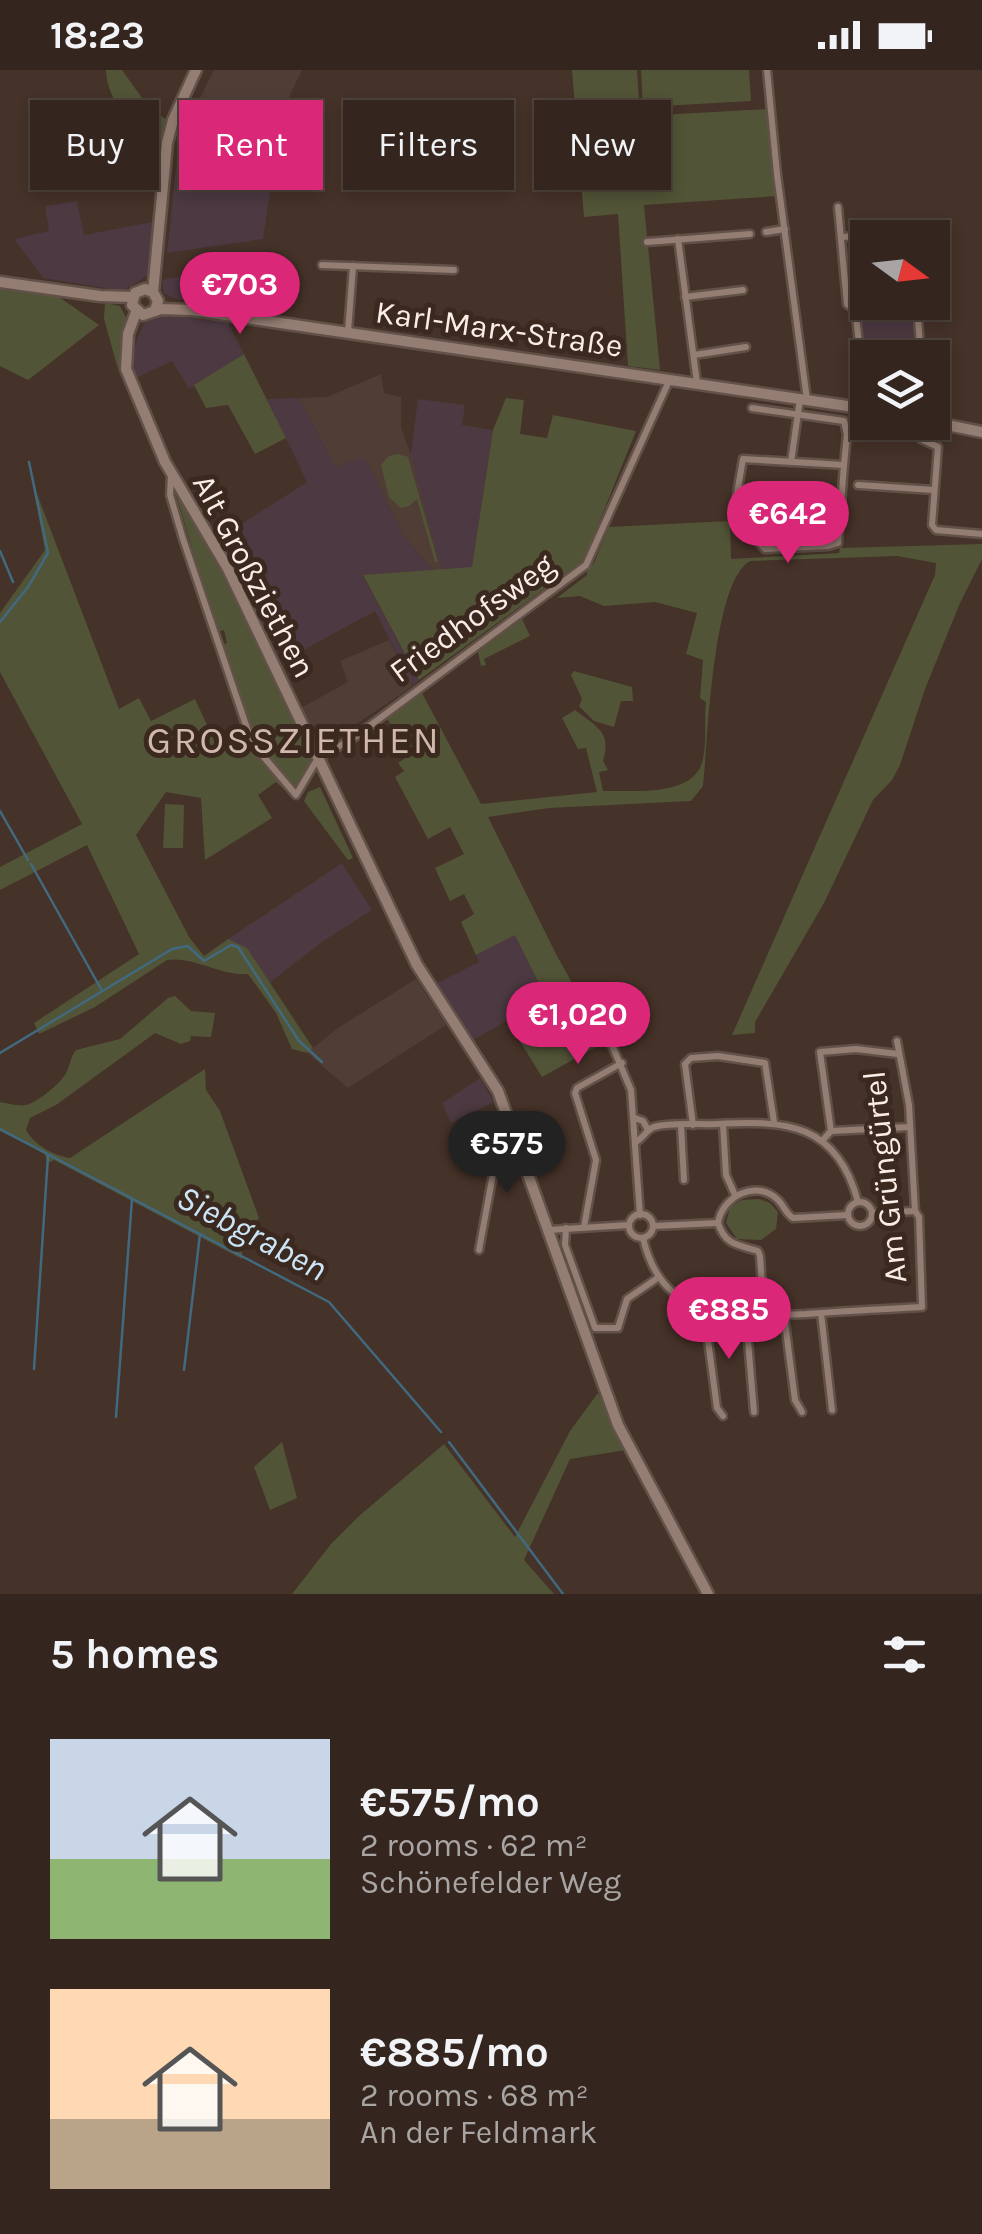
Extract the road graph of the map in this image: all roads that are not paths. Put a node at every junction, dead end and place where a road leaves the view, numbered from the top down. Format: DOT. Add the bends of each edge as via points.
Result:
graph roads {
  1 [pos="196,70"];
  2 [pos="767,70"];
  3 [pos="178,108"];
  4 [pos="838,208"];
  5 [pos="785,229"];
  6 [pos="766,232"];
  7 [pos="750,234"];
  8 [pos="841,237"];
  9 [pos="850,237"];
  10 [pos="678,239"];
  11 [pos="647,242"];
  12 [pos="322,265"];
  13 [pos="353,266"];
  14 [pos="454,270"];
  15 [pos="0,282"];
  16 [pos="742,290"];
  17 [pos="686,297"];
  18 [pos="153,298"];
  19 [pos="850,305"];
  20 [pos="136,307"];
  21 [pos="348,332"];
  22 [pos="746,347"];
  23 [pos="694,355"];
  24 [pos="670,379"];
  25 [pos="697,383"];
  26 [pos="803,399"];
  27 [pos="850,406"];
  28 [pos="752,408"];
  29 [pos="798,415"];
  30 [pos="950,426"];
  31 [pos="982,432"];
  32 [pos="923,440"];
  33 [pos="791,462"];
  34 [pos="844,465"];
  35 [pos="171,472"];
  36 [pos="858,485"];
  37 [pos="738,488"];
  38 [pos="934,490"];
  39 [pos="734,518"];
  40 [pos="982,534"];
  41 [pos="318,758"];
  42 [pos="897,1041"];
  43 [pos="611,1043"];
  44 [pos="764,1053"];
  45 [pos="898,1054"];
  46 [pos="622,1062"];
  47 [pos="764,1063"];
  48 [pos="634,1118"];
  49 [pos="774,1122"];
  50 [pos="723,1124"];
  51 [pos="693,1125"];
  52 [pos="680,1126"];
  53 [pos="910,1126"];
  54 [pos="648,1130"];
  55 [pos="514,1131"];
  56 [pos="831,1131"];
  57 [pos="636,1142"];
  58 [pos="822,1142"];
  59 [pos="684,1180"];
  60 [pos="734,1195"];
  61 [pos="858,1202"];
  62 [pos="915,1211"];
  63 [pos="873,1213"];
  64 [pos="640,1214"];
  65 [pos="848,1215"];
  66 [pos="718,1222"];
  67 [pos="629,1225"];
  68 [pos="652,1226"];
  69 [pos="584,1227"];
  70 [pos="566,1228"];
  71 [pos="547,1230"];
  72 [pos="643,1238"];
  73 [pos="479,1250"];
  74 [pos="660,1276"];
  75 [pos="708,1313"];
  76 [pos="821,1313"];
  77 [pos="784,1315"];
  78 [pos="764,1316"];
  79 [pos="746,1318"];
  80 [pos="832,1410"];
  81 [pos="754,1412"];
  82 [pos="802,1412"];
  83 [pos="722,1416"];
  84 [pos="708,1594"];
  1 -- 3 [label="street"];
  2 -- 5 [label="street"];
  3 -- 18 [label="street" via="165,156"];
  4 -- 8 [label="street"];
  5 -- 6 [label="street"];
  5 -- 26 [label="street"];
  7 -- 10 [label="street"];
  8 -- 9 [label="street"];
  8 -- 19 [label="street, Karl-Marx-Straße"];
  10 -- 11 [label="street"];
  10 -- 17 [label="street"];
  12 -- 13 [label="street"];
  13 -- 14 [label="street"];
  13 -- 21 [label="street"];
  15 -- 20 [label="street"];
  16 -- 17 [label="street"];
  17 -- 23 [label="street"];
  18 -- 20 [label="street"];
  18 -- 20 [label="street"];
  18 -- 21 [label="street, Karl-Marx-Straße" via="192,310"];
  20 -- 35 [label="street, Alt Großziethen" via="127,373"];
  21 -- 24 [label="street, Karl-Marx-Straße"];
  22 -- 23 [label="street"];
  23 -- 25 [label="street"];
  24 -- 25 [label="street, Karl-Marx-Straße"];
  24 -- 41 [label="street, Friedhofsweg" via="586,565"];
  25 -- 26 [label="street, Karl-Marx-Straße"];
  26 -- 27 [label="street, Karl-Marx-Straße"];
  26 -- 29 [label="street"];
  28 -- 29 [label="street"];
  29 -- 33 [label="street"];
  29 -- 34 [label="street" via="847,423"];
  30 -- 31 [label="street"];
  32 -- 38 [label="street" via="938,447"];
  33 -- 34 [label="street"];
  33 -- 37 [label="street" via="744,459"];
  34 -- 37 [label="street" via="840,539 828,546 765,549 759,543 763,498"];
  35 -- 41 [label="street, Alt Großziethen" via="228,569"];
  35 -- 41 [label="street, Alt Großziethen" via="170,495 183,539 252,743 296,796"];
  36 -- 38 [label="street"];
  37 -- 39 [label="street"];
  38 -- 40 [label="street" via="936,530"];
  41 -- 55 [label="street, Alt Großziethen" via="417,965 498,1091"];
  42 -- 45 [label="street, Am Grüngürtel"];
  43 -- 46 [label="street"];
  44 -- 47 [label="street"];
  45 -- 53 [label="street, Am Grüngürtel"];
  45 -- 56 [label="street" via="818,1051"];
  46 -- 48 [label="street"];
  46 -- 69 [label="street" via="574,1093 596,1160"];
  47 -- 49 [label="street"];
  47 -- 51 [label="street" via="718,1056 686,1060"];
  48 -- 54 [label="street"];
  48 -- 57 [label="street"];
  49 -- 50 [label="street"];
  49 -- 58 [label="street"];
  50 -- 51 [label="street"];
  50 -- 60 [label="street"];
  51 -- 52 [label="street"];
  52 -- 54 [label="street"];
  52 -- 59 [label="street"];
  53 -- 56 [label="street"];
  53 -- 62 [label="street, Am Grüngürtel"];
  54 -- 57 [label="street"];
  55 -- 71 [label="street, Alt Großziethen"];
  55 -- 73 [label="street" via="493,1174"];
  56 -- 58 [label="street"];
  57 -- 64 [label="street"];
  58 -- 61 [label="street" via="843,1166"];
  60 -- 65 [label="street" via="767,1193 793,1218"];
  60 -- 66 [label="street"];
  61 -- 63 [label="street"];
  61 -- 65 [label="street"];
  62 -- 63 [label="street"];
  62 -- 76 [label="street, Am Grüngürtel" via="922,1307"];
  63 -- 65 [label="street" via="862,1226"];
  64 -- 67 [label="street"];
  64 -- 68 [label="street"];
  66 -- 68 [label="street"];
  66 -- 78 [label="street" via="730,1242 758,1250"];
  67 -- 69 [label="street"];
  67 -- 72 [label="street" via="633,1236"];
  68 -- 72 [label="street"];
  69 -- 70 [label="street"];
  70 -- 71 [label="street"];
  70 -- 74 [label="street" via="565,1245 595,1328 618,1328 627,1299"];
  71 -- 84 [label="street, Alt Großziethen" via="618,1426"];
  72 -- 74 [label="street"];
  74 -- 75 [label="street"];
  75 -- 79 [label="street"];
  75 -- 83 [label="street"];
  76 -- 77 [label="street"];
  76 -- 80 [label="street"];
  77 -- 78 [label="street"];
  77 -- 82 [label="street"];
  78 -- 79 [label="street"];
  79 -- 81 [label="street"];
}
